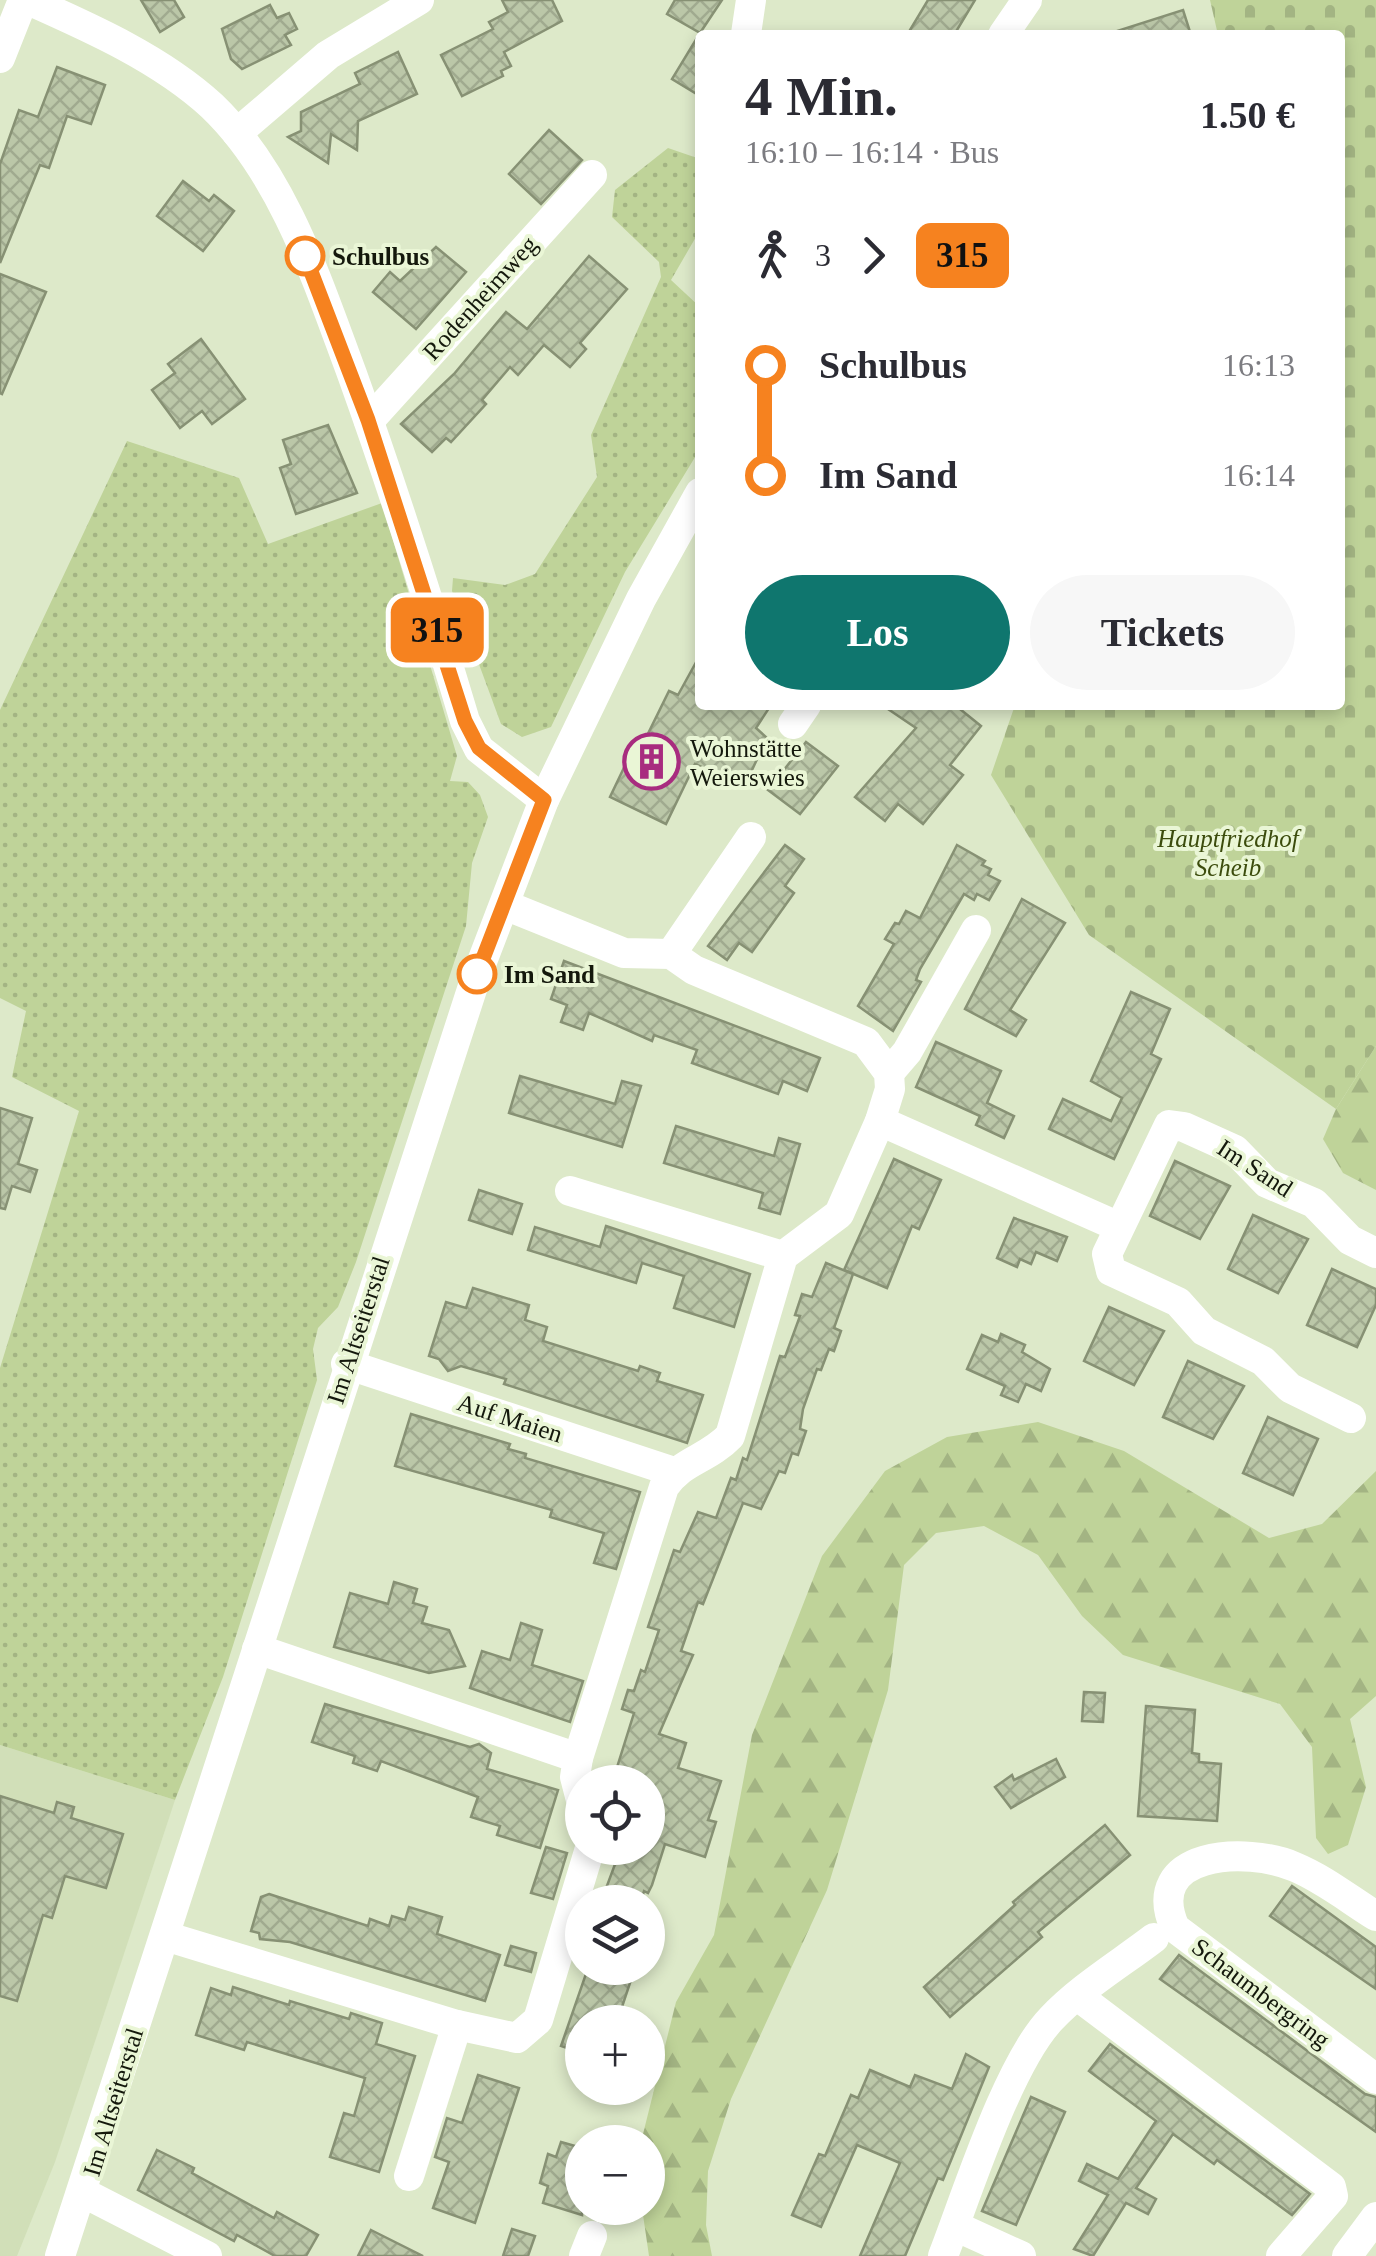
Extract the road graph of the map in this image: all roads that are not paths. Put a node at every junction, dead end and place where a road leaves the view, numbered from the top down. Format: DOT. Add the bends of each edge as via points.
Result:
graph roads {
  1 [pos="26,0"];
  2 [pos="420,0"];
  3 [pos="751,0"];
  4 [pos="1027,0"];
  5 [pos="747,30"];
  6 [pos="1006,30"];
  7 [pos="0,58"];
  8 [pos="237,132"];
  9 [pos="592,175"];
  10 [pos="368,420"];
  11 [pos="695,502"];
  12 [pos="544,800"];
  13 [pos="752,837"];
  14 [pos="504,905"];
  15 [pos="976,930"];
  16 [pos="671,954"];
  17 [pos="889,1073"];
  18 [pos="880,1120"];
  19 [pos="570,1191"];
  20 [pos="1117,1226"];
  21 [pos="1376,1253"];
  22 [pos="783,1256"];
  23 [pos="346,1364"];
  24 [pos="1351,1418"];
  25 [pos="674,1472"];
  26 [pos="258,1650"];
  27 [pos="578,1758"];
  28 [pos="577,1765"];
  29 [pos="585,1865"];
  30 [pos="1376,1916"];
  31 [pos="1165,1933"];
  32 [pos="165,1936"];
  33 [pos="1079,1996"];
  34 [pos="457,2025"];
  35 [pos="1376,2079"];
  36 [pos="408,2176"];
  37 [pos="84,2193"];
  38 [pos="1376,2217"];
  39 [pos="954,2226"];
  40 [pos="60,2256"];
  41 [pos="207,2256"];
  42 [pos="942,2256"];
  43 [pos="1021,2256"];
  44 [pos="1281,2256"];
  45 [pos="1347,2256"];
  1 -- 7 [label="street"];
  1 -- 8 [label="street" via="175,78"];
  2 -- 8 [label="street" via="328,55"];
  3 -- 5 [label="street"];
  4 -- 6 [label="street"];
  8 -- 10 [label="street" via="302,247"];
  9 -- 10 [label="street, Rodenheimweg"];
  10 -- 12 [label="street" via="465,721 479,748"];
  11 -- 12 [label="street, Im Altseiterstal"];
  12 -- 14 [label="street, Im Altseiterstal"];
  13 -- 16 [label="street"];
  14 -- 16 [label="street" via="624,953"];
  14 -- 23 [label="street, Im Altseiterstal"];
  15 -- 17 [label="street"];
  16 -- 17 [label="street" via="694,970 866,1042"];
  17 -- 18 [label="street"];
  18 -- 20 [label="street"];
  18 -- 22 [label="street" via="839,1214"];
  19 -- 22 [label="street"];
  20 -- 21 [label="street, Im Sand" via="1169,1126 1184,1127 1235,1150 1267,1182 1314,1203 1350,1240"];
  20 -- 24 [label="street, Im Sand" via="1107,1254 1111,1271 1178,1302 1204,1331 1263,1361 1290,1388"];
  22 -- 25 [label="street" via="730,1436 711,1455"];
  23 -- 25 [label="street, Auf Maien"];
  23 -- 26 [label="street, Im Altseiterstal"];
  25 -- 27 [label="street"];
  26 -- 27 [label="street"];
  26 -- 32 [label="street, Im Altseiterstal"];
  27 -- 28 [label="street"];
  29 -- 34 [label="street" via="538,2020 517,2038"];
  30 -- 31 [label="street, Schaumbergring" via="1294,1866 1228,1857 1183,1869 1165,1899"];
  31 -- 33 [label="street, Schaumbergring"];
  31 -- 35 [label="street, Schaumbergring"];
  32 -- 34 [label="street"];
  32 -- 37 [label="street, Im Altseiterstal"];
  33 -- 39 [label="street, Schaumbergring" via="1052,2018 1019,2068"];
  33 -- 44 [label="street" via="1331,2188 1333,2196"];
  34 -- 36 [label="street"];
  37 -- 40 [label="street, Im Altseiterstal"];
  37 -- 41 [label="street, Im Altseiterstal"];
  38 -- 45 [label="street"];
  39 -- 42 [label="street, Schaumbergring"];
  39 -- 43 [label="street"];
}
